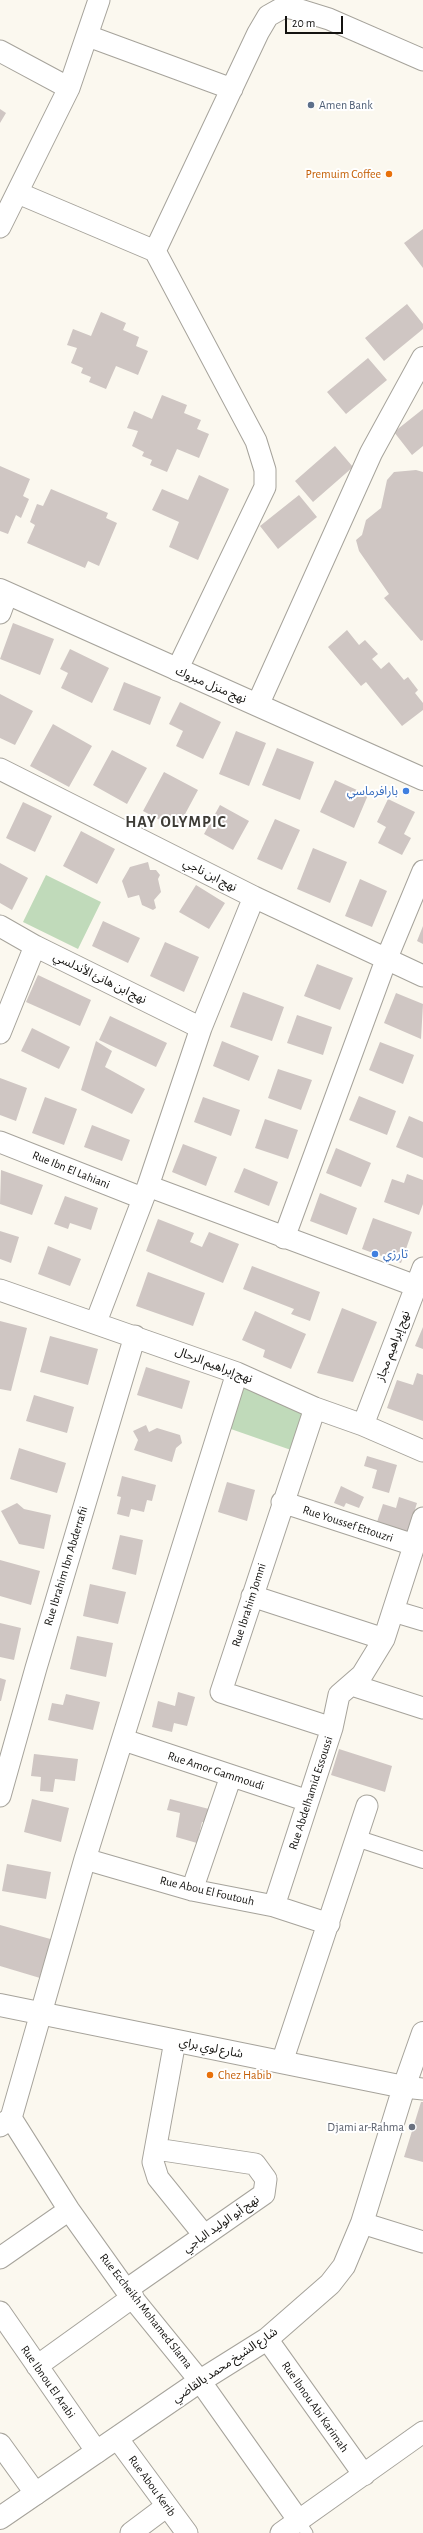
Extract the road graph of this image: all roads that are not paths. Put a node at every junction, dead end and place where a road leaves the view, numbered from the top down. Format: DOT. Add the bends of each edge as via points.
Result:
graph roads {
  1 [pos="99,0"];
  2 [pos="88,36"];
  3 [pos="0,51"];
  4 [pos="423,60"];
  5 [pos="69,88"];
  6 [pos="232,89"];
  7 [pos="18,193"];
  8 [pos="0,227"];
  9 [pos="156,251"];
  10 [pos="423,358"];
  11 [pos="2,599"];
  12 [pos="177,670"];
  13 [pos="258,704"];
  14 [pos="0,769"];
  15 [pos="423,779"];
  16 [pos="423,871"];
  17 [pos="254,897"];
  18 [pos="0,926"];
  19 [pos="35,946"];
  20 [pos="386,960"];
  21 [pos="423,976"];
  22 [pos="201,1028"];
  23 [pos="0,1033"];
  24 [pos="0,1142"];
  25 [pos="145,1192"];
  26 [pos="284,1238"];
  27 [pos="419,1277"];
  28 [pos="0,1290"];
  29 [pos="96,1322"];
  30 [pos="135,1336"];
  31 [pos="237,1373"];
  32 [pos="315,1408"];
  33 [pos="362,1425"];
  34 [pos="423,1451"];
  35 [pos="282,1502"];
  36 [pos="423,1518"];
  37 [pos="414,1545"];
  38 [pos="252,1596"];
  39 [pos="393,1610"];
  40 [pos="423,1620"];
  41 [pos="384,1639"];
  42 [pos="352,1685"];
  43 [pos="423,1708"];
  44 [pos="332,1728"];
  45 [pos="124,1740"];
  46 [pos="231,1776"];
  47 [pos="0,1796"];
  48 [pos="308,1801"];
  49 [pos="367,1806"];
  50 [pos="356,1838"];
  51 [pos="85,1859"];
  52 [pos="423,1860"];
  53 [pos="192,1890"];
  54 [pos="274,1906"];
  55 [pos="329,1924"];
  56 [pos="0,2005"];
  57 [pos="40,2012"];
  58 [pos="423,2033"];
  59 [pos="175,2041"];
  60 [pos="282,2062"];
  61 [pos="413,2088"];
  62 [pos="6,2122"];
  63 [pos="156,2149"];
  64 [pos="69,2210"];
  65 [pos="362,2223"];
  66 [pos="204,2235"];
  67 [pos="423,2242"];
  68 [pos="0,2258"];
  69 [pos="130,2293"];
  70 [pos="0,2312"];
  71 [pos="267,2339"];
  72 [pos="37,2366"];
  73 [pos="200,2381"];
  74 [pos="423,2432"];
  75 [pos="117,2438"];
  76 [pos="0,2444"];
  77 [pos="96,2452"];
  78 [pos="364,2475"];
  79 [pos="36,2494"];
  80 [pos="167,2506"];
  81 [pos="0,2518"];
  82 [pos="303,2527"];
  83 [pos="131,2533"];
  84 [pos="187,2533"];
  85 [pos="281,2533"];
  1 -- 2 [label="street"];
  2 -- 5 [label="street"];
  2 -- 6 [label="street"];
  3 -- 5 [label="street"];
  4 -- 6 [label="street" via="329,19 284,7 268,16"];
  5 -- 7 [label="street"];
  6 -- 9 [label="street"];
  7 -- 8 [label="street"];
  7 -- 9 [label="street"];
  9 -- 12 [label="street" via="256,441 266,487"];
  10 -- 13 [label="street" via="371,452"];
  11 -- 12 [label="street, نهج منزل مبروك" via="63,617"];
  12 -- 13 [label="street, نهج منزل مبروك"];
  13 -- 15 [label="street, نهج منزل مبروك"];
  14 -- 17 [label="street, نهج ابن ناجي"];
  16 -- 20 [label="street"];
  17 -- 20 [label="street, نهج ابن ناجي"];
  17 -- 22 [label="street"];
  18 -- 19 [label="street, نهج ابن هانئ الأندلسي"];
  19 -- 22 [label="street, نهج ابن هانئ الأندلسي"];
  19 -- 23 [label="street"];
  20 -- 21 [label="street, نهج ابن ناجي"];
  20 -- 26 [label="street"];
  22 -- 25 [label="street"];
  24 -- 25 [label="street, Rue Ibn El Lahiani"];
  25 -- 26 [label="street, Rue Ibn El Lahiani"];
  25 -- 29 [label="street"];
  26 -- 27 [label="street, Rue Ibn El Lahiani"];
  27 -- 33 [label="street, نهج إبراهيم مجاز"];
  28 -- 29 [label="street, نهج إبراهيم الرحال"];
  29 -- 30 [label="street, نهج إبراهيم الرحال"];
  30 -- 31 [label="street, نهج إبراهيم الرحال"];
  30 -- 47 [label="street, Rue Ibrahim Ibn Abderrafii"];
  31 -- 32 [label="street, نهج إبراهيم الرحال"];
  31 -- 45 [label="street"];
  32 -- 33 [label="street, نهج إبراهيم الرحال"];
  32 -- 35 [label="street, Rue Ibrahim Jomni"];
  33 -- 34 [label="street, نهج إبراهيم الرحال"];
  35 -- 37 [label="street, Rue Youssef Ettouzri"];
  35 -- 38 [label="street, Rue Ibrahim Jomni"];
  36 -- 37 [label="street, Rue Abdelhamid Essoussi"];
  37 -- 39 [label="street, Rue Abdelhamid Essoussi"];
  38 -- 41 [label="street"];
  38 -- 44 [label="street, Rue Ibrahim Jomni" via="221,1692"];
  39 -- 40 [label="street"];
  39 -- 41 [label="street, Rue Abdelhamid Essoussi"];
  41 -- 42 [label="street, Rue Abdelhamid Essoussi" via="362,1676"];
  42 -- 43 [label="street"];
  42 -- 44 [label="street, Rue Abdelhamid Essoussi" via="338,1695"];
  44 -- 48 [label="street, Rue Abdelhamid Essoussi"];
  45 -- 46 [label="street, Rue Amor Gammoudi"];
  45 -- 51 [label="street"];
  46 -- 48 [label="street, Rue Amor Gammoudi"];
  46 -- 53 [label="street"];
  48 -- 54 [label="street, Rue Abdelhamid Essoussi"];
  49 -- 50 [label="street"];
  50 -- 52 [label="street"];
  50 -- 55 [label="street"];
  51 -- 53 [label="street, Rue Abou El Foutouh"];
  51 -- 57 [label="street"];
  53 -- 54 [label="street, Rue Abou El Foutouh"];
  54 -- 55 [label="street, Rue Abou El Foutouh"];
  55 -- 60 [label="street"];
  56 -- 57 [label="street, شارع لوي براي"];
  57 -- 59 [label="street, شارع لوي براي"];
  57 -- 62 [label="street"];
  58 -- 61 [label="street, شارع الشيخ محمد بالقاضي"];
  59 -- 60 [label="street, شارع لوي براي"];
  59 -- 63 [label="street"];
  60 -- 61 [label="street, شارع لوي براي"];
  61 -- 65 [label="street, شارع الشيخ محمد بالقاضي"];
  62 -- 64 [label="street, Rue Eccheikh Mohamed Slama"];
  63 -- 66 [label="street" via="153,2162 158,2178"];
  63 -- 66 [label="street, نهج أبو الوليد الباجي" via="255,2164 262,2170 266,2179 264,2194"];
  64 -- 68 [label="street"];
  64 -- 69 [label="street, Rue Eccheikh Mohamed Slama"];
  65 -- 67 [label="street"];
  65 -- 71 [label="street, شارع الشيخ محمد بالقاضي" via="344,2266 330,2284"];
  66 -- 69 [label="street, نهج أبو الوليد الباجي"];
  69 -- 72 [label="street, نهج أبو الوليد الباجي"];
  69 -- 73 [label="street, Rue Eccheikh Mohamed Slama"];
  70 -- 72 [label="street, Rue Ibnou El Arabi"];
  71 -- 73 [label="street, شارع الشيخ محمد بالقاضي"];
  71 -- 78 [label="street, Rue Ibnou Abi Karimah"];
  72 -- 77 [label="street, Rue Ibnou El Arabi"];
  73 -- 75 [label="street, شارع الشيخ محمد بالقاضي"];
  73 -- 82 [label="street, Rue Eccheikh Mohamed Slama"];
  74 -- 78 [label="street"];
  75 -- 77 [label="street, شارع الشيخ محمد بالقاضي"];
  75 -- 80 [label="street, Rue Abou Kerib"];
  76 -- 79 [label="street"];
  77 -- 79 [label="street, شارع الشيخ محمد بالقاضي"];
  78 -- 82 [label="street"];
  79 -- 81 [label="street, شارع الشيخ محمد بالقاضي"];
  80 -- 83 [label="street"];
  80 -- 84 [label="street, Rue Abou Kerib"];
  82 -- 85 [label="street"];
}
